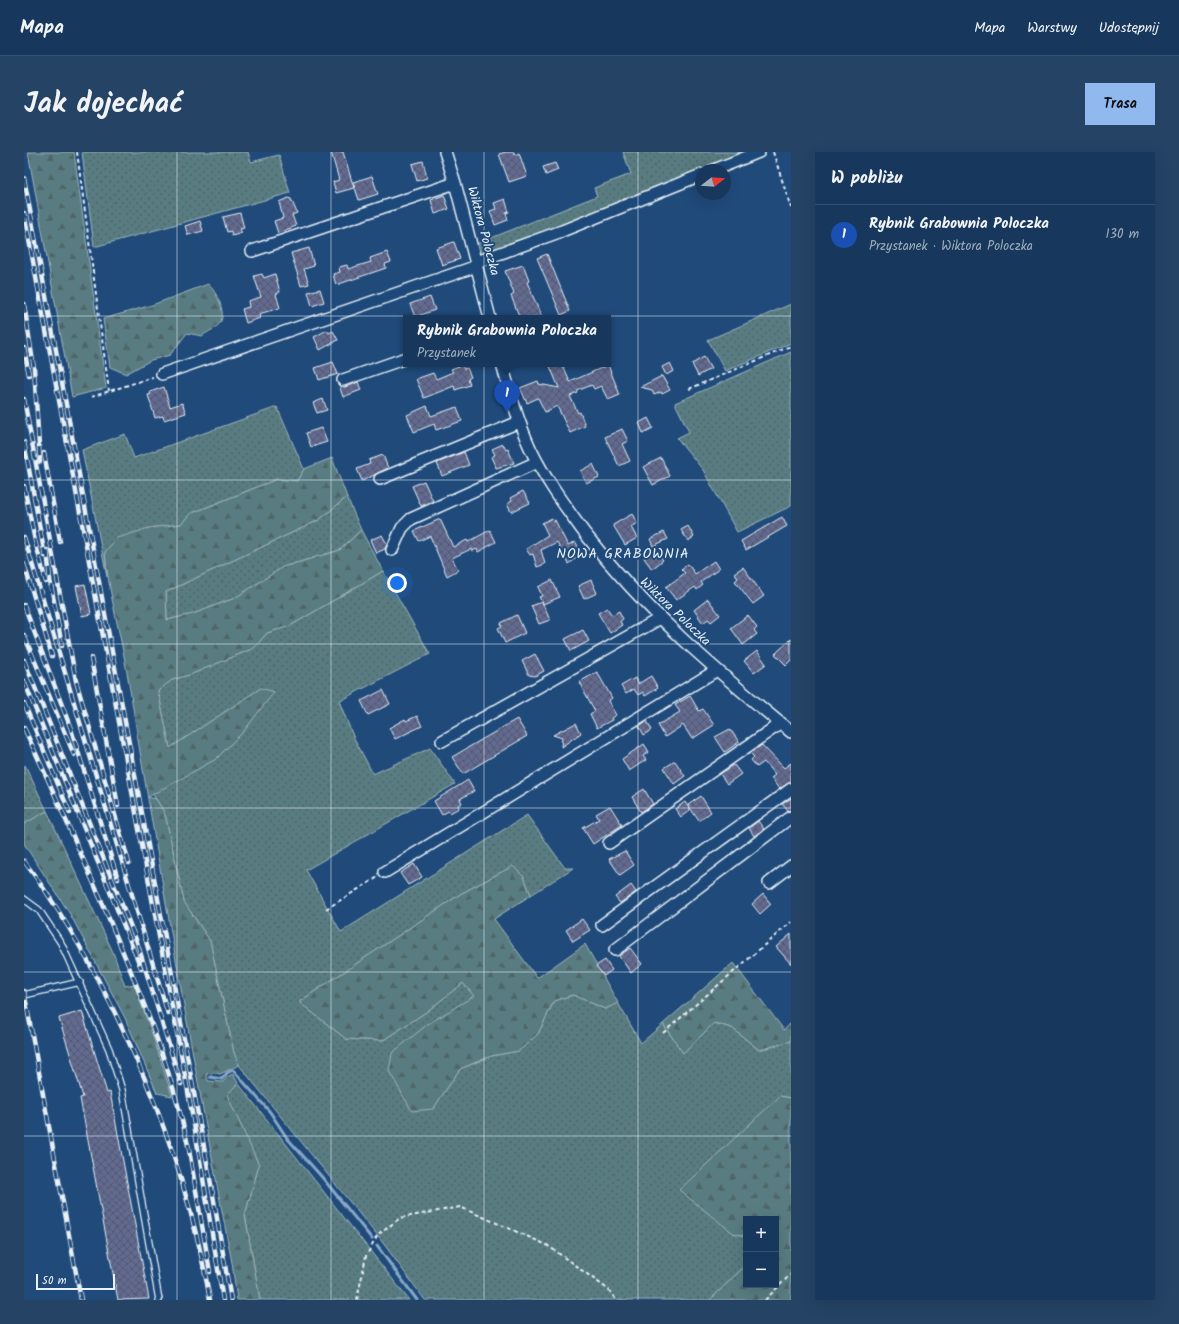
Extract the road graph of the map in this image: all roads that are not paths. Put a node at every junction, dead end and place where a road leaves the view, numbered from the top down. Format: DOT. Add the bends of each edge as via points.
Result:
graph roads {
  1 [pos="445,152"];
  2 [pos="759,152"];
  3 [pos="729,164"];
  4 [pos="695,178"];
  5 [pos="455,183"];
  6 [pos="252,251"];
  7 [pos="477,264"];
  8 [pos="489,315"];
  9 [pos="403,359"];
  10 [pos="503,367"];
  11 [pos="162,374"];
  12 [pos="343,380"];
  13 [pos="519,422"];
  14 [pos="537,462"];
  15 [pos="380,479"];
  16 [pos="392,550"];
  17 [pos="659,619"];
  18 [pos="717,670"];
  19 [pos="781,723"];
  20 [pos="791,732"];
  21 [pos="442,741"];
  22 [pos="791,789"];
  23 [pos="791,818"];
  24 [pos="608,842"];
  25 [pos="791,866"];
  26 [pos="385,872"];
  27 [pos="769,883"];
  28 [pos="24,899"];
  29 [pos="602,925"];
  30 [pos="615,950"];
  31 [pos="80,982"];
  32 [pos="24,995"];
  33 [pos="159,1300"];
  1 -- 5 [label="street, Wiktora Poloczka"];
  2 -- 3 [label="street"];
  4 -- 7 [label="street"];
  5 -- 6 [label="street"];
  5 -- 7 [label="street, Wiktora Poloczka"];
  7 -- 8 [label="street, Wiktora Poloczka"];
  7 -- 11 [label="street"];
  9 -- 12 [label="street"];
  10 -- 13 [label="street, Wiktora Poloczka"];
  13 -- 14 [label="street, Wiktora Poloczka"];
  13 -- 15 [label="street"];
  14 -- 16 [label="street" via="411,519 402,528"];
  14 -- 17 [label="street, Wiktora Poloczka" via="563,504 597,548"];
  17 -- 18 [label="street, Wiktora Poloczka"];
  17 -- 21 [label="street"];
  18 -- 19 [label="street, Wiktora Poloczka"];
  18 -- 26 [label="street"];
  19 -- 20 [label="street, Wiktora Poloczka"];
  19 -- 24 [label="street"];
  22 -- 29 [label="street"];
  23 -- 30 [label="street"];
  25 -- 27 [label="street"];
  28 -- 31 [label="lane" via="39,910 61,943"];
  31 -- 32 [label="lane"];
  31 -- 33 [label="lane" via="109,1049 122,1090"];
}
